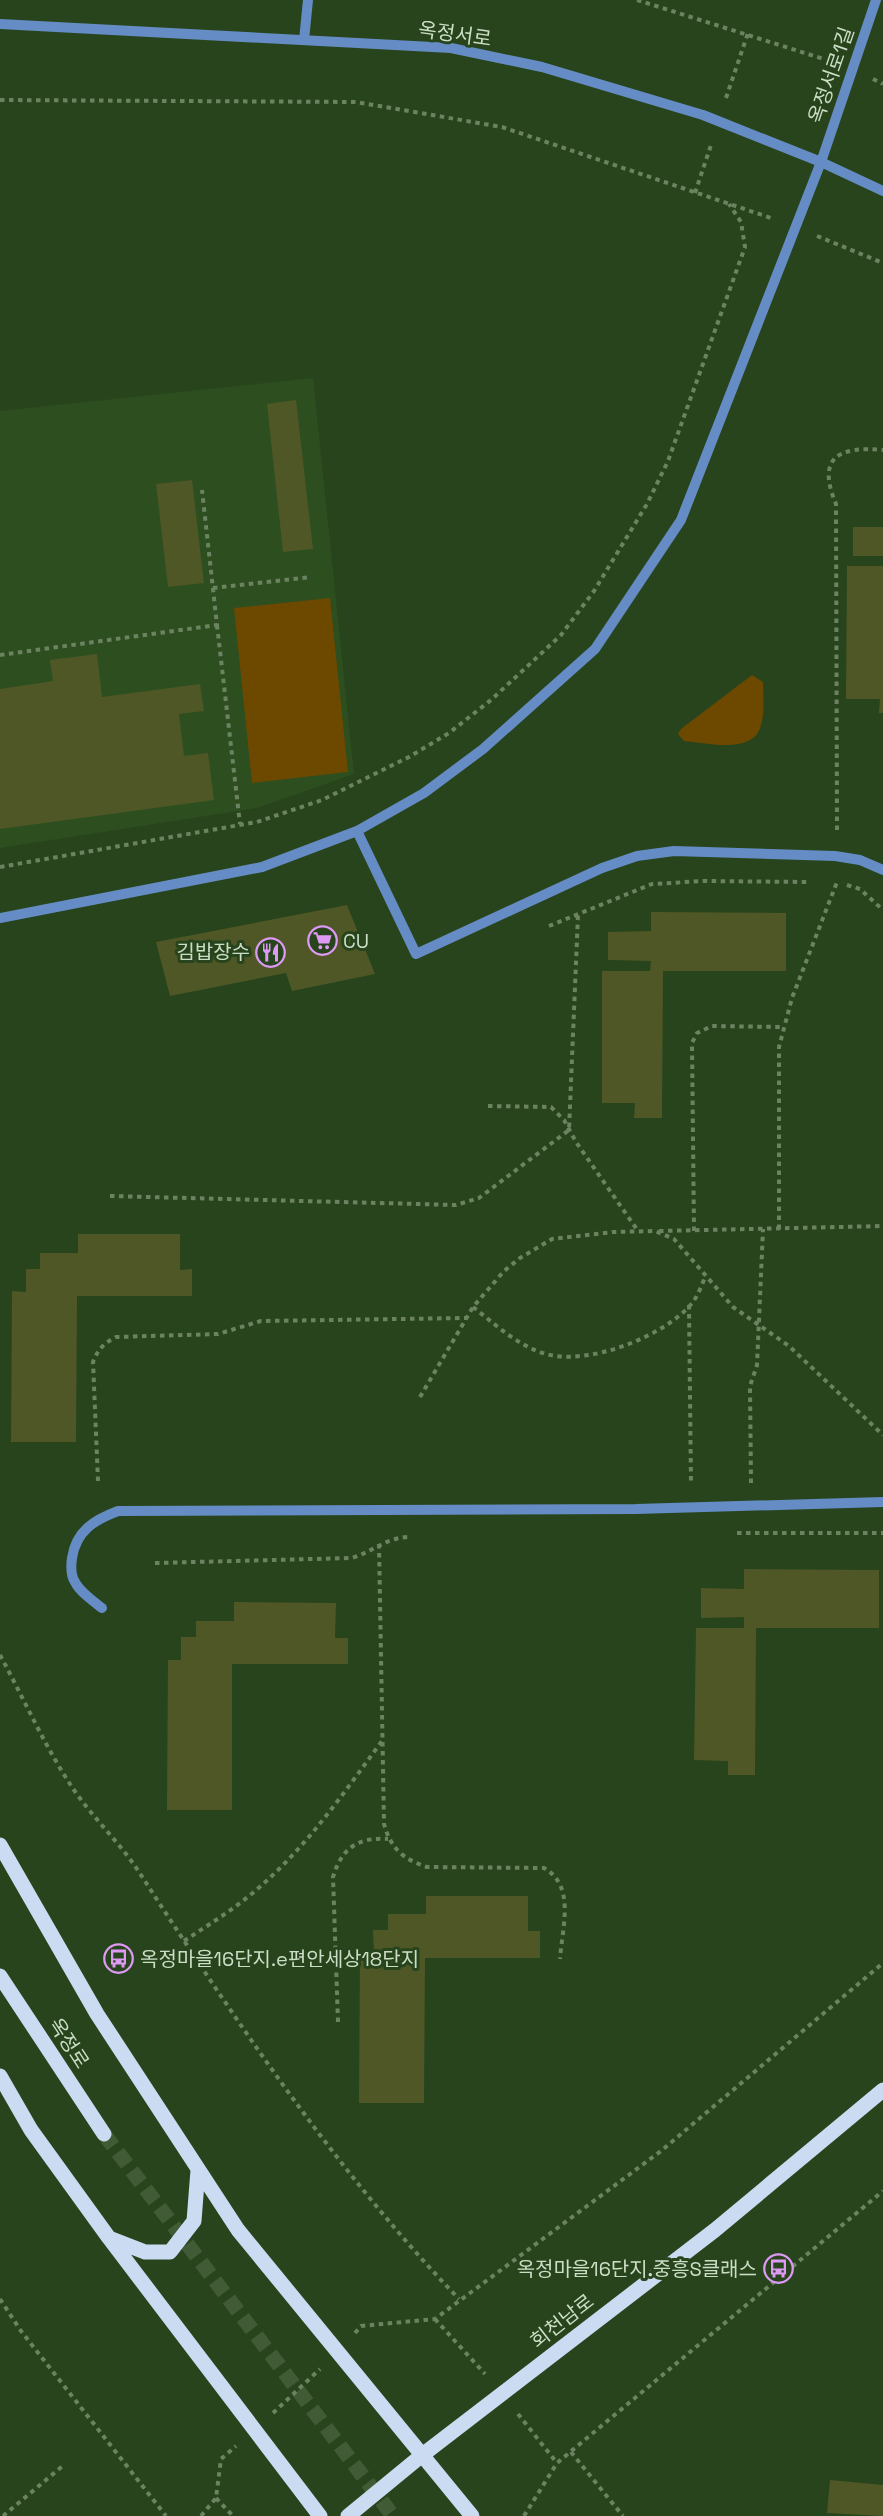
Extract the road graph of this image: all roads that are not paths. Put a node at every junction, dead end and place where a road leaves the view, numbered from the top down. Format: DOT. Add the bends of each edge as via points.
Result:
graph roads {
  1 [pos="308,0"];
  2 [pos="876,0"];
  3 [pos="0,24"];
  4 [pos="304,40"];
  5 [pos="821,162"];
  6 [pos="883,191"];
  7 [pos="357,831"];
  8 [pos="883,870"];
  9 [pos="0,918"];
  10 [pos="883,1502"];
  11 [pos="102,1608"];
  12 [pos="0,1845"];
  13 [pos="0,1976"];
  14 [pos="0,2076"];
  15 [pos="883,2090"];
  16 [pos="104,2134"];
  17 [pos="198,2170"];
  18 [pos="109,2238"];
  19 [pos="421,2456"];
  20 [pos="320,2516"];
  21 [pos="348,2516"];
  22 [pos="472,2516"];
  1 -- 4 [label="street"];
  2 -- 5 [label="street, 옥정서로1길"];
  3 -- 4 [label="street, 옥정서로"];
  4 -- 5 [label="street, 옥정서로" via="451,48 542,67 703,115"];
  5 -- 6 [label="street, 옥정서로"];
  5 -- 7 [label="street, 옥정서로1길" via="681,520 596,649 483,749 424,793"];
  7 -- 8 [label="street" via="416,954 602,868 637,856 674,851 836,856 860,860"];
  7 -- 9 [label="street, 옥정서로1길" via="262,867"];
  10 -- 11 [label="street" via="636,1509 118,1511 98,1518 82,1531 73,1546 74,1581"];
  12 -- 17 [label="main road" via="97,2014"];
  13 -- 16 [label="main road, 옥정로"];
  14 -- 18 [label="main road" via="31,2130"];
  15 -- 19 [label="main road, 회천남로" via="715,2230"];
  17 -- 18 [label="main road" via="194,2221 170,2252 145,2252"];
  17 -- 19 [label="main road" via="238,2230"];
  18 -- 20 [label="main road"];
  19 -- 21 [label="main road, 회천남로"];
  19 -- 22 [label="main road"];
}
